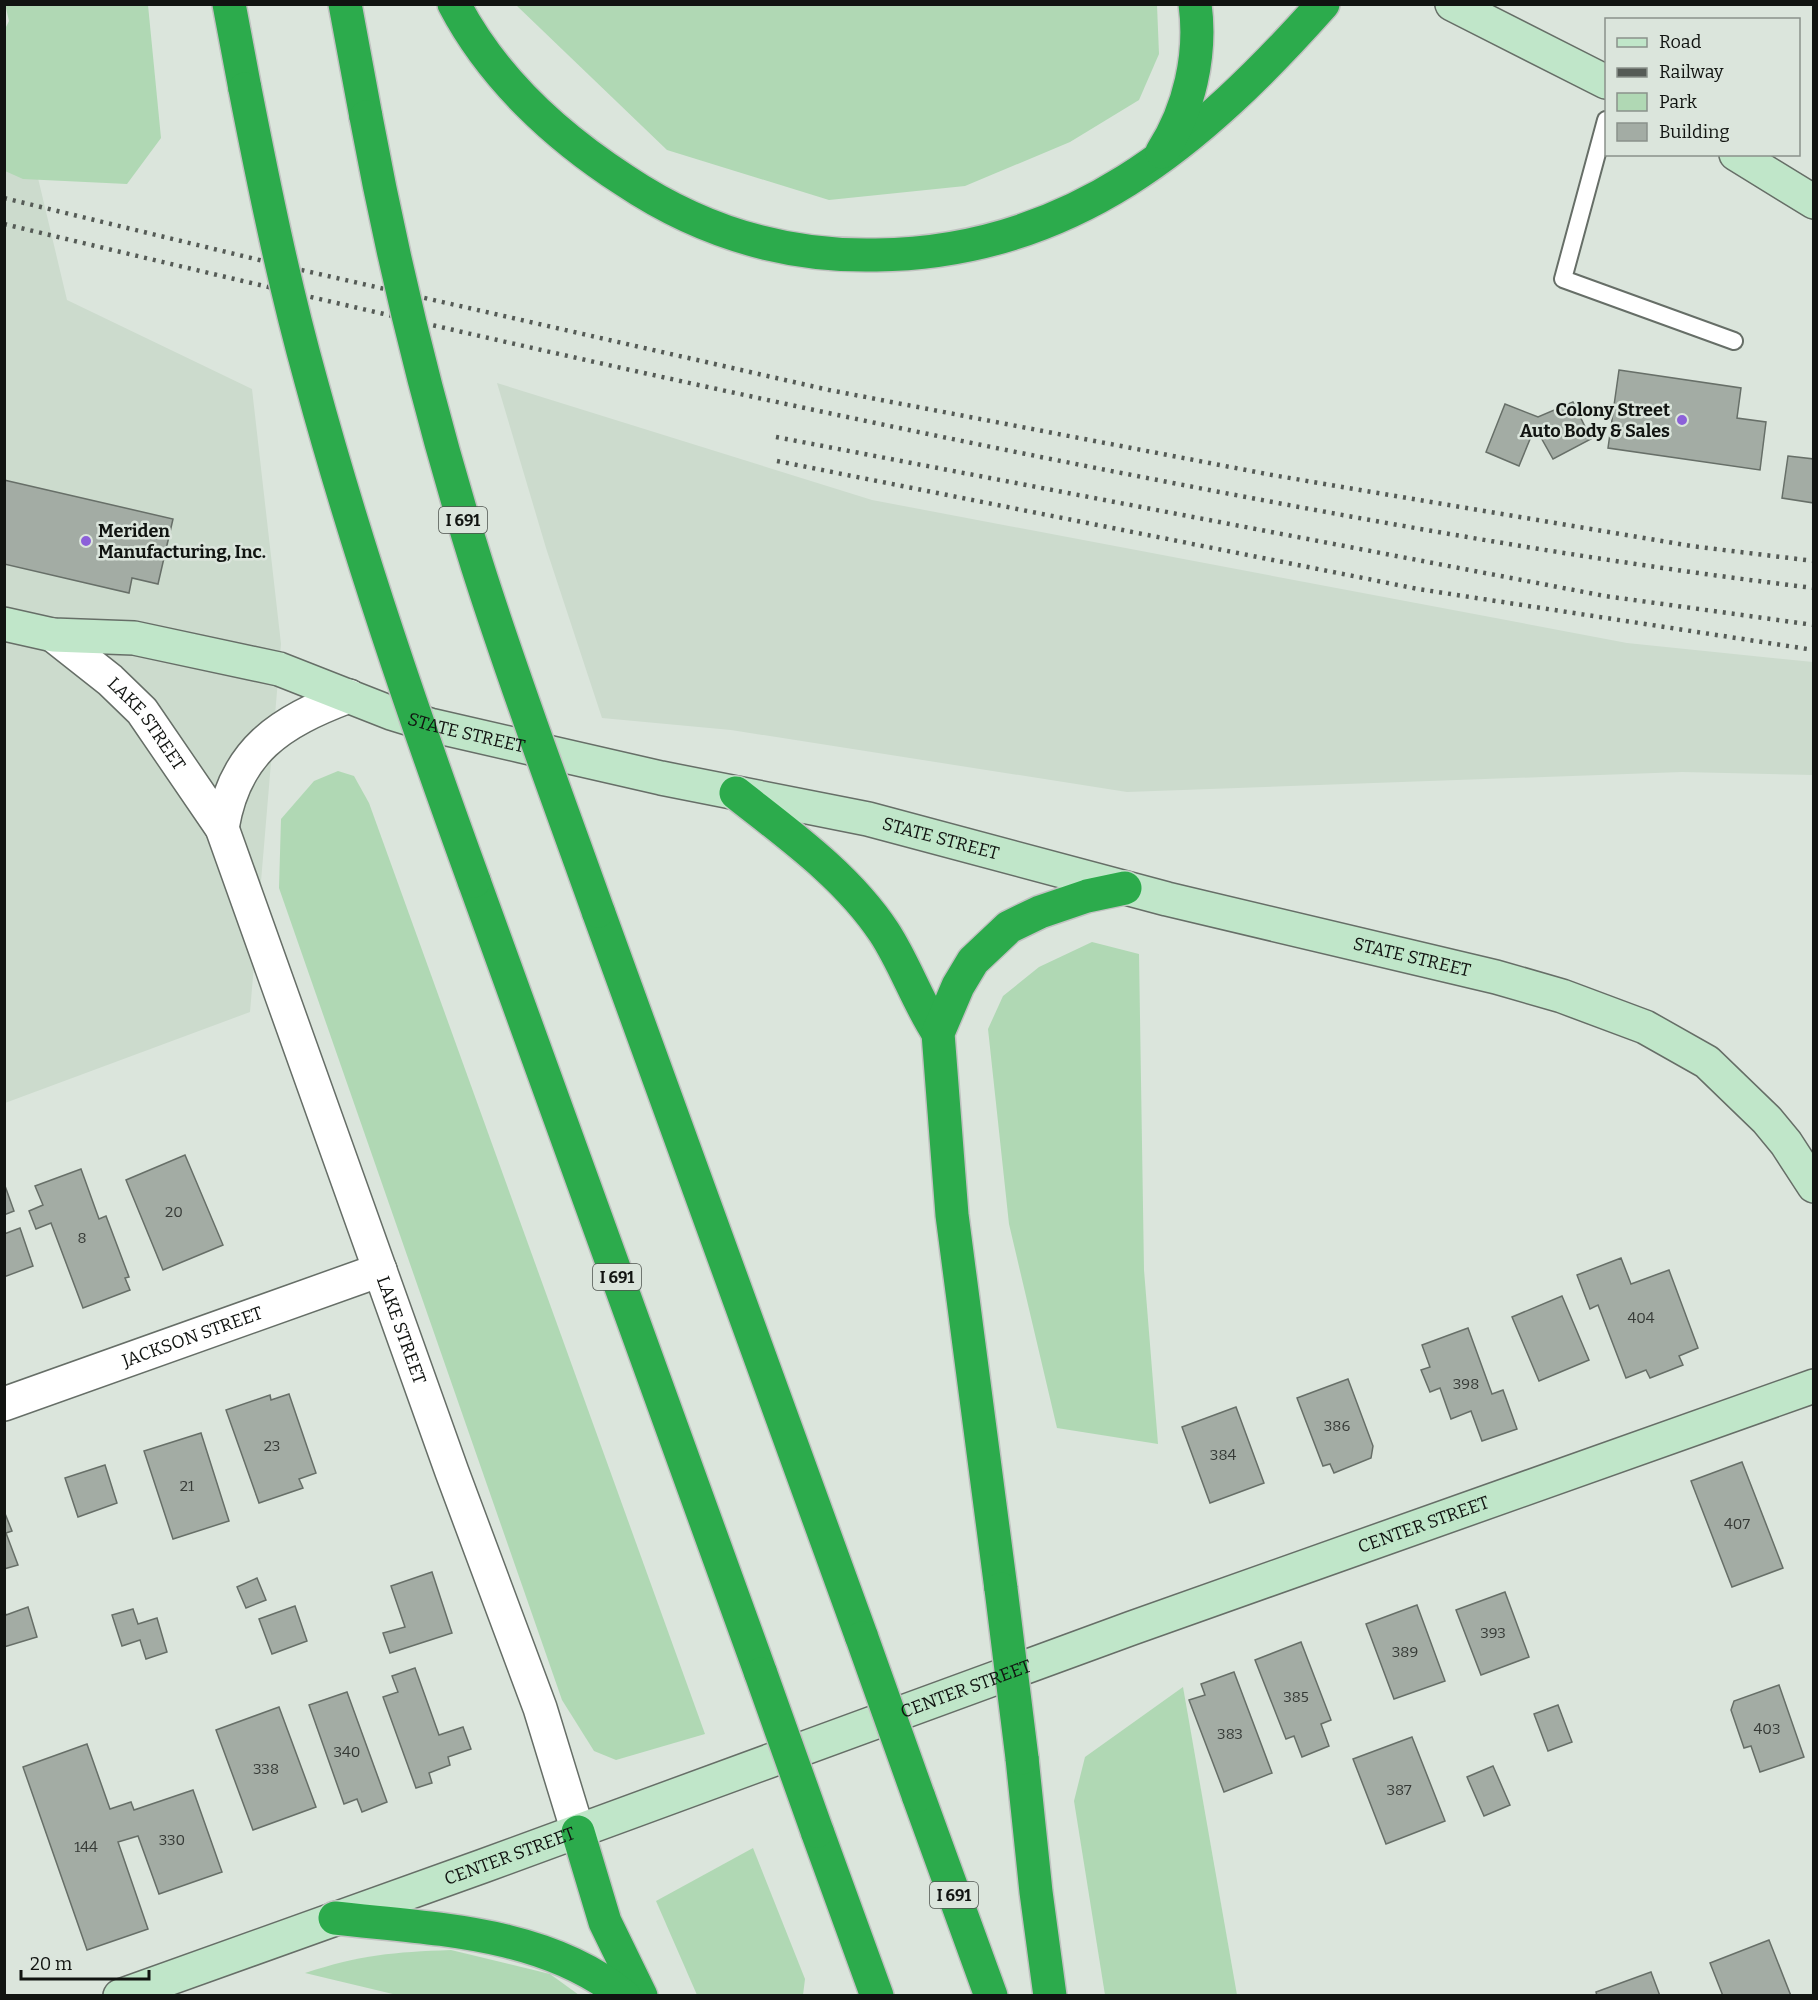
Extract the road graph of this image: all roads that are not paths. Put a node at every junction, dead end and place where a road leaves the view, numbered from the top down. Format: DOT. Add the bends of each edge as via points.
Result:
graph roads {
  1 [pos="230,4"];
  2 [pos="345,4"];
  3 [pos="454,4"];
  4 [pos="1195,4"];
  5 [pos="1323,4"];
  6 [pos="1452,4"];
  7 [pos="1605,81"];
  8 [pos="1605,124"];
  9 [pos="1739,156"];
  10 [pos="1157,159"];
  11 [pos="1814,202"];
  12 [pos="1734,341"];
  13 [pos="4,624"];
  14 [pos="53,635"];
  15 [pos="349,696"];
  16 [pos="736,793"];
  17 [pos="222,828"];
  18 [pos="1125,888"];
  19 [pos="939,1033"];
  20 [pos="1814,1186"];
  21 [pos="380,1270"];
  22 [pos="1814,1386"];
  23 [pos="4,1404"];
  24 [pos="578,1832"];
  25 [pos="335,1918"];
  26 [pos="120,1995"];
  27 [pos="624,1995"];
  28 [pos="642,1995"];
  29 [pos="877,1995"];
  30 [pos="991,1995"];
  31 [pos="1050,1995"];
  1 -- 29 [label="highway, I 691, bridge" via="289,295 332,457 404,687"];
  2 -- 30 [label="highway, I 691, bridge" via="411,328 449,473 508,660"];
  3 -- 10 [label="highway" via="511,85 597,162 694,220 776,246 870,256 927,253 982,244 1059,218"];
  4 -- 10 [label="highway" via="1197,34 1188,94 1176,127"];
  5 -- 10 [label="highway" via="1233,99"];
  6 -- 7 [label="main road"];
  8 -- 12 [label="lane" via="1563,279"];
  9 -- 11 [label="main road"];
  13 -- 14 [label="main road, STATE STREET"];
  14 -- 15 [label="main road, STATE STREET" via="113,636 185,648 279,669"];
  14 -- 17 [label="street, LAKE STREET" via="142,711"];
  15 -- 16 [label="main road, STATE STREET" via="430,725"];
  15 -- 17 [label="street" via="293,721 255,749 232,790"];
  16 -- 18 [label="main road, STATE STREET" via="868,819"];
  16 -- 19 [label="highway" via="814,858 867,909 896,952"];
  17 -- 21 [label="street, LAKE STREET"];
  18 -- 19 [label="highway" via="1068,903 1009,927 981,951 966,972"];
  18 -- 20 [label="main road, STATE STREET" via="1496,976 1645,1027 1688,1049 1727,1080 1786,1143"];
  19 -- 31 [label="highway, bridge" via="952,1215"];
  21 -- 23 [label="street, JACKSON STREET"];
  21 -- 24 [label="street, LAKE STREET" via="540,1708"];
  22 -- 24 [label="main road, CENTER STREET" via="1166,1616"];
  24 -- 25 [label="main road, CENTER STREET"];
  24 -- 28 [label="highway" via="605,1922"];
  25 -- 26 [label="main road, CENTER STREET"];
  25 -- 27 [label="highway" via="466,1934 526,1947 583,1967"];
}
